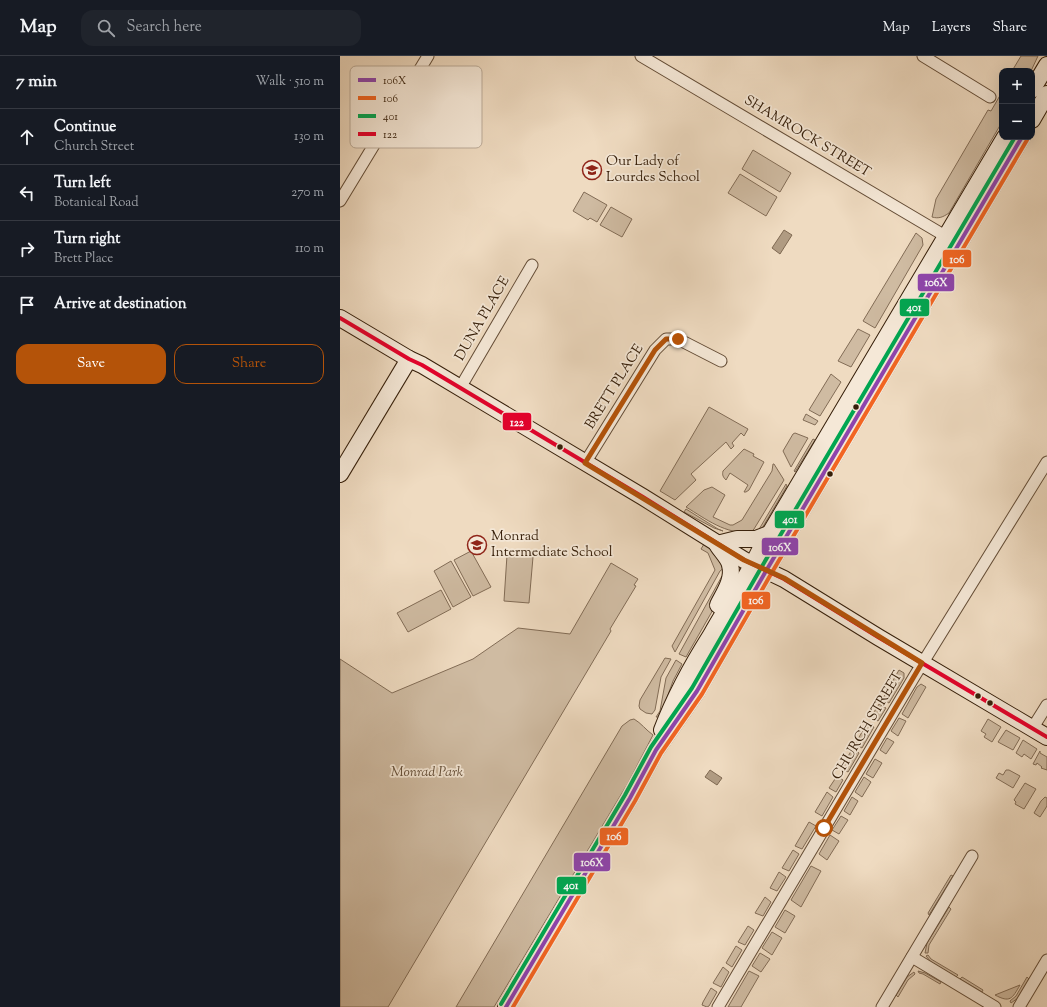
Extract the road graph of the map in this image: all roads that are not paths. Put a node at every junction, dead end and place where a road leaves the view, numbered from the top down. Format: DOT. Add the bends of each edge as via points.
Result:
graph roads {
  1 [pos="428,56"];
  2 [pos="641,56"];
  3 [pos="923,56"];
  4 [pos="1047,65"];
  5 [pos="422,66"];
  6 [pos="1035,85"];
  7 [pos="1047,94"];
  8 [pos="990,97"];
  9 [pos="1035,115"];
  10 [pos="1002,140"];
  11 [pos="1020,140"];
  12 [pos="372,148"];
  13 [pos="340,201"];
  14 [pos="952,240"];
  15 [pos="532,265"];
  16 [pos="340,318"];
  17 [pos="409,360"];
  18 [pos="721,361"];
  19 [pos="460,388"];
  20 [pos="1047,462"];
  21 [pos="585,463"];
  22 [pos="340,474"];
  23 [pos="769,534"];
  24 [pos="717,544"];
  25 [pos="760,568"];
  26 [pos="922,663"];
  27 [pos="1047,704"];
  28 [pos="672,706"];
  29 [pos="1032,729"];
  30 [pos="1047,737"];
  31 [pos="656,750"];
  32 [pos="972,856"];
  33 [pos="912,957"];
  34 [pos="1047,960"];
  35 [pos="506,1007"];
  36 [pos="718,1007"];
  37 [pos="882,1007"];
  38 [pos="995,1007"];
  39 [pos="1019,1007"];
  1 -- 5 [label="street"];
  2 -- 14 [label="street, SHAMROCK STREET"];
  3 -- 8 [label="street"];
  4 -- 6 [label="main road"];
  7 -- 9 [label="main road"];
  10 -- 14 [label="main road"];
  11 -- 14 [label="main road"];
  12 -- 13 [label="street"];
  14 -- 23 [label="main road"];
  14 -- 25 [label="main road"];
  15 -- 19 [label="street, DUNA PLACE"];
  16 -- 17 [label="main road"];
  17 -- 19 [label="main road"];
  17 -- 22 [label="main road"];
  18 -- 21 [label="street, BRETT PLACE" via="678,339 666,339 655,350"];
  19 -- 21 [label="main road"];
  20 -- 26 [label="street, CHURCH STREET"];
  21 -- 24 [label="main road"];
  23 -- 24 [label="main road" via="756,539 737,539"];
  23 -- 25 [label="main road"];
  24 -- 25 [label="main road"];
  24 -- 28 [label="main road" via="730,565 728,588 684,667"];
  25 -- 26 [label="main road" via="784,578"];
  25 -- 28 [label="main road" via="692,666"];
  25 -- 31 [label="main road" via="697,691"];
  26 -- 29 [label="main road"];
  26 -- 36 [label="street, CHURCH STREET"];
  27 -- 29 [label="street"];
  28 -- 31 [label="main road"];
  29 -- 30 [label="main road"];
  31 -- 35 [label="main road"];
  32 -- 33 [label="street"];
  33 -- 37 [label="street"];
  33 -- 38 [label="street"];
  34 -- 39 [label="street"];
}
